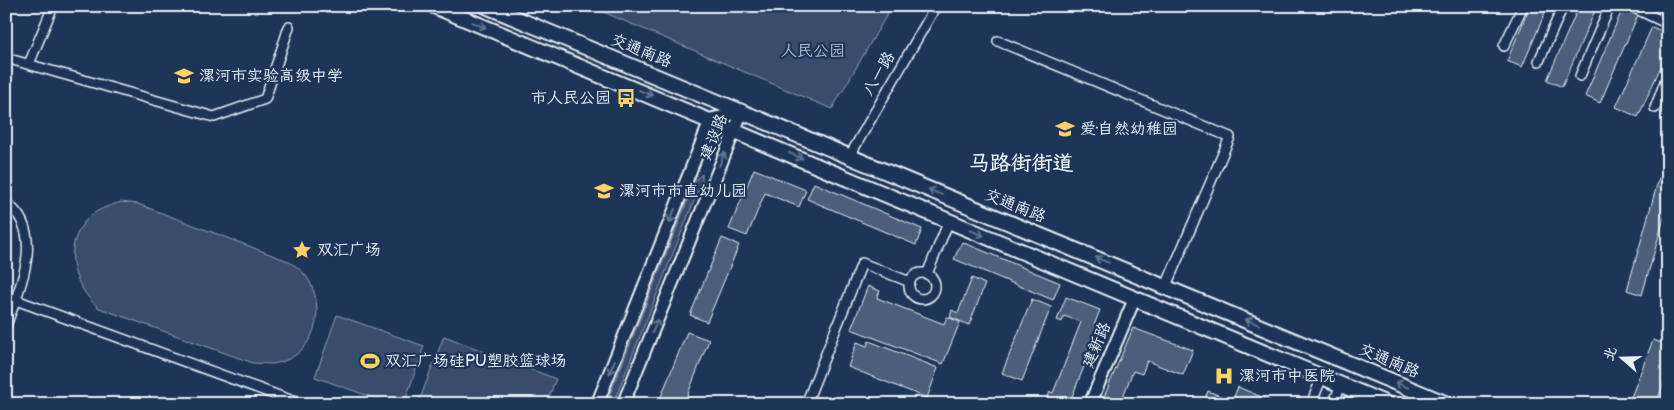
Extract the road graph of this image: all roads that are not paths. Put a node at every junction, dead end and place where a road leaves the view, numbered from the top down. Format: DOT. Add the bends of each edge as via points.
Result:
graph roads {
  1 [pos="53,6"];
  2 [pos="434,6"];
  3 [pos="486,6"];
  4 [pos="936,6"];
  5 [pos="1523,6"];
  6 [pos="1563,6"];
  7 [pos="1610,6"];
  8 [pos="1630,6"];
  9 [pos="1668,24"];
  10 [pos="289,27"];
  11 [pos="998,41"];
  12 [pos="1504,46"];
  13 [pos="6,58"];
  14 [pos="1539,61"];
  15 [pos="30,64"];
  16 [pos="1668,74"];
  17 [pos="1580,76"];
  18 [pos="1655,108"];
  19 [pos="742,112"];
  20 [pos="711,119"];
  21 [pos="734,129"];
  22 [pos="849,157"];
  23 [pos="957,201"];
  24 [pos="6,203"];
  25 [pos="949,221"];
  26 [pos="927,274"];
  27 [pos="910,282"];
  28 [pos="1166,286"];
  29 [pos="16,300"];
  30 [pos="1134,300"];
  31 [pos="6,326"];
  32 [pos="1322,377"];
  33 [pos="1341,385"];
  34 [pos="301,404"];
  35 [pos="597,404"];
  36 [pos="623,404"];
  37 [pos="806,404"];
  38 [pos="1090,404"];
  39 [pos="1311,404"];
  40 [pos="1333,404"];
  41 [pos="1387,404"];
  42 [pos="1447,404"];
  1 -- 15 [label="street"];
  2 -- 20 [label="main road, one-way"];
  3 -- 19 [label="main road, 交通南路"];
  4 -- 22 [label="street, 八一路"];
  5 -- 12 [label="street"];
  6 -- 14 [label="street"];
  7 -- 17 [label="street"];
  8 -- 9 [label="street"];
  10 -- 15 [label="street" via="264,99 214,117"];
  11 -- 28 [label="street" via="1230,137"];
  13 -- 15 [label="street"];
  16 -- 18 [label="street"];
  19 -- 20 [label="street, 建设路"];
  19 -- 21 [label="street, 建设路"];
  19 -- 22 [label="main road, 交通南路"];
  20 -- 21 [label="main road"];
  20 -- 35 [label="street, 建设路, one-way"];
  21 -- 25 [label="main road, one-way"];
  36 -- 21 [label="street, 建设路, one-way"];
  23 -- 22 [label="main road, 交通南路, one-way"];
  23 -- 25 [label="main road"];
  28 -- 23 [label="main road, 交通南路, one-way"];
  24 -- 29 [label="street" via="25,226 29,249"];
  25 -- 26 [label="street"];
  25 -- 30 [label="main road, one-way"];
  26 -- 27 [label="street" via="915,275"];
  26 -- 27 [label="street" via="933,280 934,288 927,297 915,297 910,290"];
  27 -- 37 [label="street" via="862,263"];
  42 -- 28 [label="main road, 交通南路, one-way"];
  29 -- 31 [label="street"];
  29 -- 34 [label="street"];
  30 -- 32 [label="main road"];
  30 -- 38 [label="street, 建新路"];
  32 -- 33 [label="main road"];
  32 -- 39 [label="street"];
  33 -- 40 [label="street"];
  33 -- 41 [label="main road"];
}
